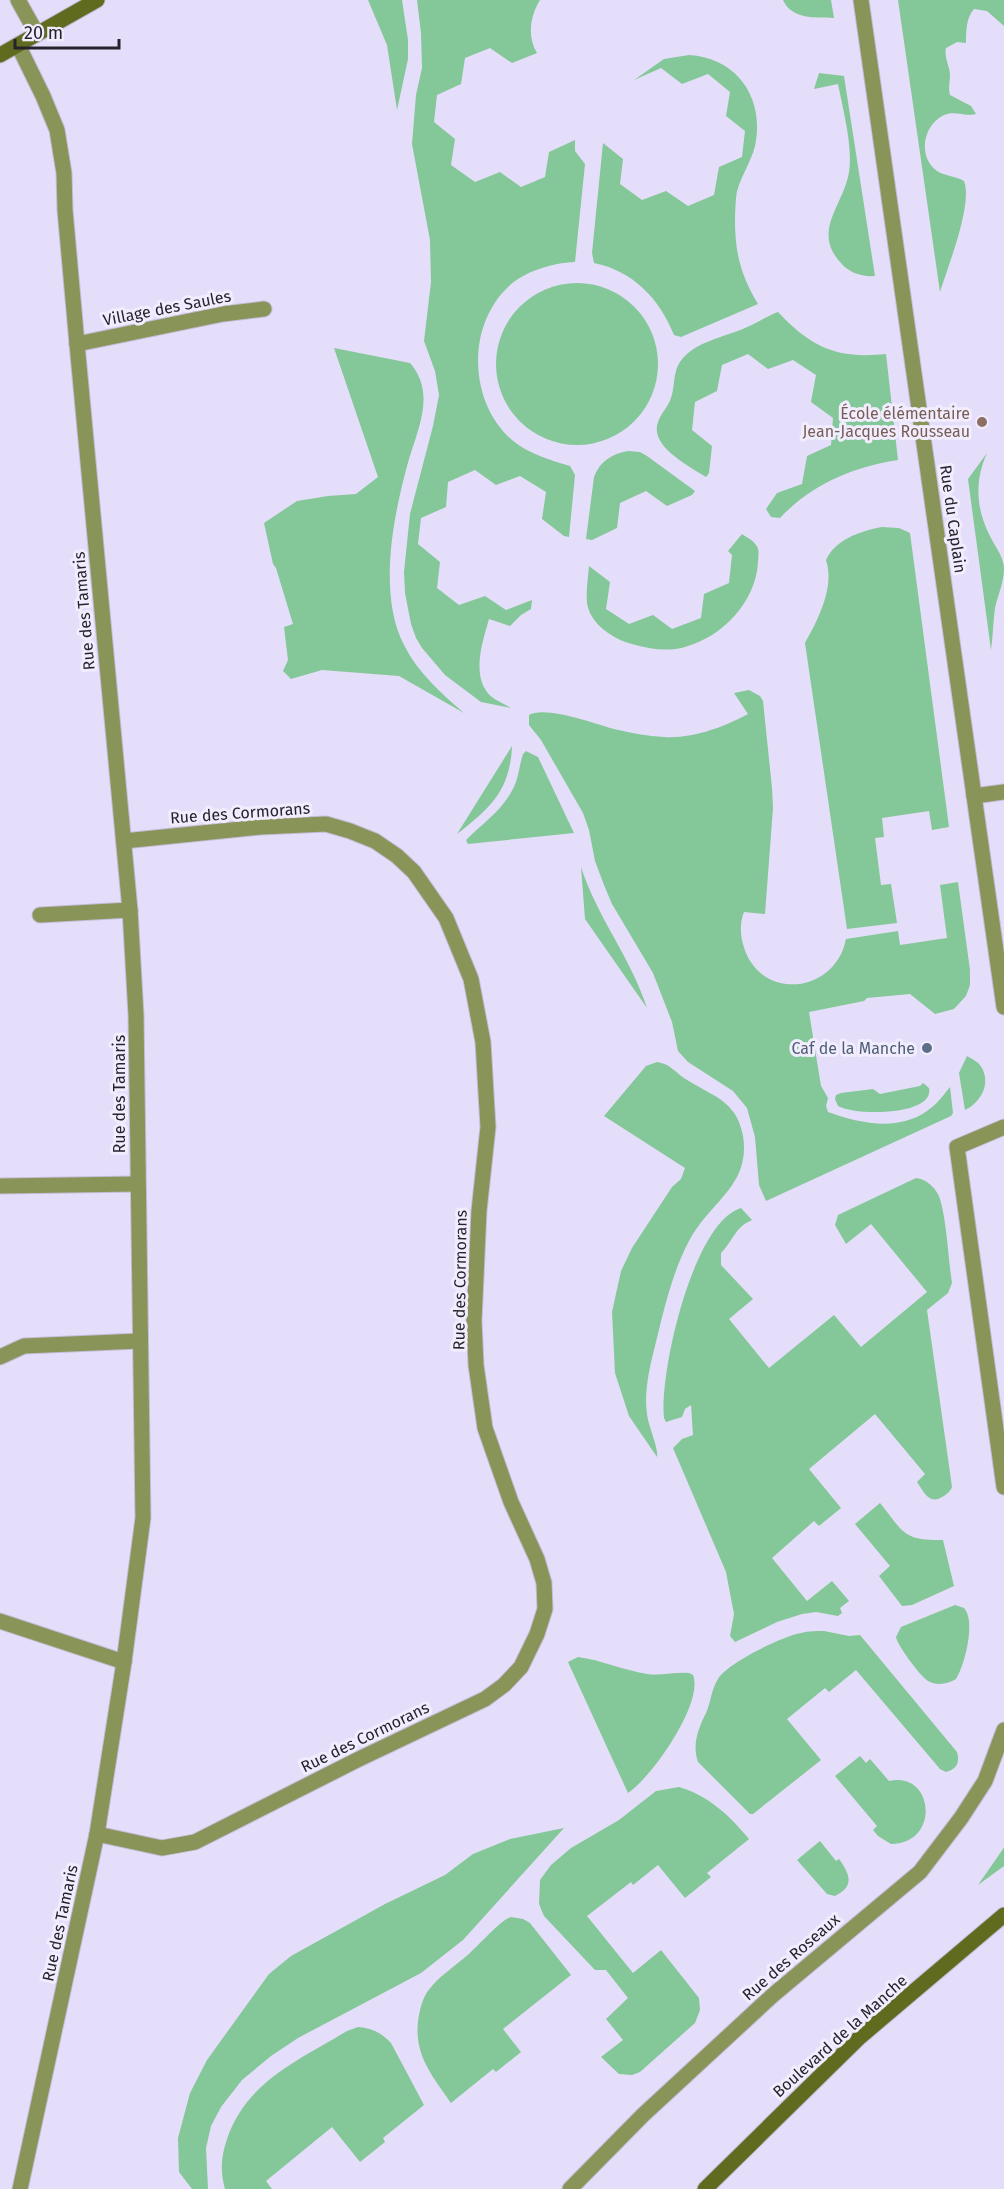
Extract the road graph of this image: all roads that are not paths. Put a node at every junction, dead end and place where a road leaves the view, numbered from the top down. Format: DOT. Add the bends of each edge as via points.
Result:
graph roads {
  1 [pos="18,0"];
  2 [pos="97,0"];
  3 [pos="861,0"];
  4 [pos="38,34"];
  5 [pos="18,45"];
  6 [pos="0,55"];
  7 [pos="264,309"];
  8 [pos="77,344"];
  9 [pos="1004,792"];
  10 [pos="974,796"];
  11 [pos="124,841"];
  12 [pos="130,910"];
  13 [pos="40,915"];
  14 [pos="1004,1007"];
  15 [pos="1004,1127"];
  16 [pos="137,1184"];
  17 [pos="0,1186"];
  18 [pos="140,1341"];
  19 [pos="0,1357"];
  20 [pos="1004,1486"];
  21 [pos="0,1621"];
  22 [pos="124,1662"];
  23 [pos="1004,1730"];
  24 [pos="97,1834"];
  25 [pos="1004,1915"];
  26 [pos="20,2189"];
  27 [pos="570,2189"];
  28 [pos="705,2189"];
  1 -- 4 [label="street"];
  2 -- 4 [label="main road"];
  3 -- 10 [label="street, Rue du Caplain"];
  4 -- 5 [label="main road"];
  5 -- 6 [label="main road"];
  5 -- 8 [label="street, Rue des Tamaris" via="57,130"];
  7 -- 8 [label="street, Village des Saules"];
  8 -- 11 [label="street, Rue des Tamaris"];
  9 -- 10 [label="street"];
  10 -- 14 [label="street, Rue du Caplain"];
  11 -- 12 [label="street, Rue des Tamaris"];
  11 -- 24 [label="street, Rue des Cormorans" via="327,824 375,841 397,856 414,872 446,918 471,979 483,1042 488,1127 474,1321 485,1428 510,1502 537,1560 544,1583 545,1609 520,1667 485,1699 195,1842 162,1848"];
  12 -- 13 [label="street"];
  12 -- 16 [label="street, Rue des Tamaris" via="136,1016"];
  15 -- 20 [label="street" via="957,1147"];
  16 -- 17 [label="street"];
  16 -- 18 [label="street, Rue des Tamaris"];
  18 -- 19 [label="street" via="24,1346"];
  18 -- 22 [label="street, Rue des Tamaris" via="143,1518"];
  21 -- 22 [label="street"];
  22 -- 24 [label="street, Rue des Tamaris"];
  23 -- 27 [label="street, Rue des Roseaux" via="985,1782 920,1872 773,1995 643,2115"];
  24 -- 26 [label="street, Rue des Tamaris"];
  25 -- 28 [label="main road, Boulevard de la Manche" via="860,2037"];
}
